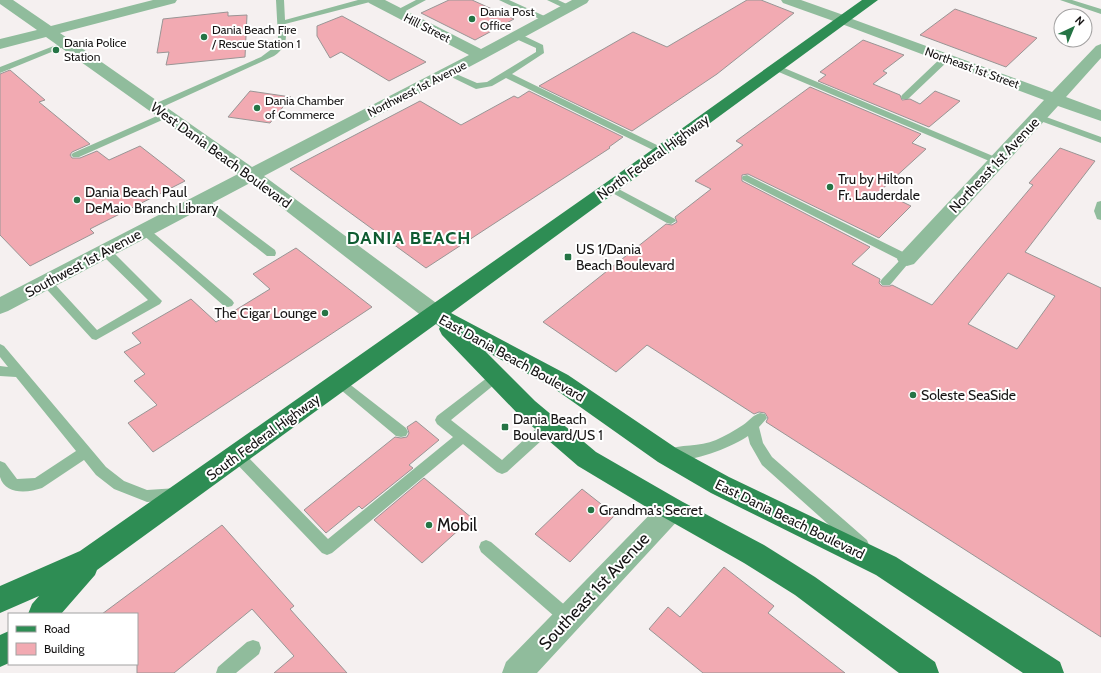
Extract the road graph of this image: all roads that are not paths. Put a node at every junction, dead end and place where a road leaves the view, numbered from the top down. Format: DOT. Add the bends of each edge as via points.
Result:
graph roads {
  1 [pos="4,0"];
  2 [pos="170,0"];
  3 [pos="280,0"];
  4 [pos="330,0"];
  5 [pos="367,0"];
  6 [pos="374,0"];
  7 [pos="422,0"];
  8 [pos="503,0"];
  9 [pos="552,0"];
  10 [pos="788,0"];
  11 [pos="871,0"];
  12 [pos="1064,0"];
  13 [pos="576,4"];
  14 [pos="342,7"];
  15 [pos="397,12"];
  16 [pos="1101,12"];
  17 [pos="547,20"];
  18 [pos="844,20"];
  19 [pos="282,23"];
  20 [pos="49,31"];
  21 [pos="517,36"];
  22 [pos="0,44"];
  23 [pos="67,44"];
  24 [pos="1101,48"];
  25 [pos="481,55"];
  26 [pos="946,58"];
  27 [pos="777,68"];
  28 [pos="0,70"];
  29 [pos="447,73"];
  30 [pos="505,74"];
  31 [pos="905,97"];
  32 [pos="1055,99"];
  33 [pos="161,111"];
  34 [pos="1101,116"];
  35 [pos="1038,117"];
  36 [pos="1101,140"];
  37 [pos="662,151"];
  38 [pos="76,156"];
  39 [pos="997,161"];
  40 [pos="251,175"];
  41 [pos="747,178"];
  42 [pos="611,188"];
  43 [pos="202,200"];
  44 [pos="1101,204"];
  45 [pos="1101,216"];
  46 [pos="671,221"];
  47 [pos="145,231"];
  48 [pos="105,251"];
  49 [pos="271,253"];
  50 [pos="907,259"];
  51 [pos="46,282"];
  52 [pos="886,282"];
  53 [pos="228,303"];
  54 [pos="0,306"];
  55 [pos="435,314"];
  56 [pos="0,349"];
  57 [pos="0,371"];
  58 [pos="21,373"];
  59 [pos="496,377"];
  60 [pos="340,382"];
  61 [pos="548,426"];
  62 [pos="401,432"];
  63 [pos="462,437"];
  64 [pos="86,452"];
  65 [pos="237,455"];
  66 [pos="667,455"];
  67 [pos="0,467"];
  68 [pos="184,493"];
  69 [pos="672,508"];
  70 [pos="486,547"];
  71 [pos="90,560"];
  72 [pos="886,566"];
  73 [pos="0,600"];
  74 [pos="43,613"];
  75 [pos="568,618"];
  76 [pos="253,648"];
  77 [pos="224,673"];
  78 [pos="517,673"];
  79 [pos="924,673"];
  80 [pos="1049,673"];
  1 -- 20 [label="street, West Dania Beach Boulevard"];
  2 -- 20 [label="street"];
  3 -- 19 [label="lane"];
  4 -- 14 [label="lane"];
  5 -- 14 [label="lane"];
  6 -- 15 [label="street, Hill Street"];
  7 -- 15 [label="lane"];
  8 -- 17 [label="lane"];
  9 -- 13 [label="lane"];
  10 -- 18 [label="street, Northeast 1st Street"];
  11 -- 18 [label="main road, North Federal Highway"];
  12 -- 16 [label="lane"];
  13 -- 17 [label="street, Northwest 1st Avenue"];
  14 -- 19 [label="lane"];
  15 -- 25 [label="street, Hill Street"];
  17 -- 21 [label="street, Northwest 1st Avenue"];
  18 -- 26 [label="street, Northeast 1st Street"];
  18 -- 27 [label="main road, North Federal Highway"];
  19 -- 33 [label="lane" via="283,43 278,50"];
  20 -- 22 [label="street"];
  20 -- 23 [label="street, West Dania Beach Boulevard"];
  21 -- 25 [label="street, Northwest 1st Avenue"];
  21 -- 30 [label="lane" via="540,47 540,53"];
  23 -- 28 [label="lane"];
  23 -- 33 [label="street, West Dania Beach Boulevard"];
  24 -- 32 [label="street, Northeast 1st Avenue"];
  25 -- 29 [label="street, Northwest 1st Avenue"];
  26 -- 31 [label="lane"];
  26 -- 32 [label="street, Northeast 1st Street"];
  27 -- 37 [label="main road, North Federal Highway"];
  27 -- 39 [label="lane"];
  29 -- 30 [label="lane" via="476,86 489,84"];
  29 -- 40 [label="street, Northwest 1st Avenue"];
  30 -- 37 [label="lane"];
  32 -- 34 [label="street, Northeast 1st Street"];
  32 -- 35 [label="street, Northeast 1st Avenue"];
  33 -- 38 [label="lane"];
  33 -- 40 [label="street, West Dania Beach Boulevard"];
  35 -- 36 [label="lane"];
  35 -- 39 [label="street, Northeast 1st Avenue"];
  37 -- 42 [label="main road, North Federal Highway"];
  39 -- 50 [label="street, Northeast 1st Avenue"];
  40 -- 43 [label="street, Southwest 1st Avenue"];
  40 -- 55 [label="street, West Dania Beach Boulevard"];
  41 -- 50 [label="lane"];
  42 -- 46 [label="lane"];
  42 -- 55 [label="main road, North Federal Highway"];
  43 -- 47 [label="street, Southwest 1st Avenue"];
  43 -- 49 [label="lane"];
  44 -- 45 [label="lane"];
  47 -- 48 [label="street, Southwest 1st Avenue"];
  47 -- 53 [label="lane"];
  48 -- 51 [label="street, Southwest 1st Avenue"];
  48 -- 51 [label="lane" via="156,301 96,336"];
  50 -- 52 [label="lane, Northeast 1st Avenue"];
  51 -- 54 [label="street, Southwest 1st Avenue"];
  55 -- 59 [label="main road, East Dania Beach Boulevard"];
  55 -- 60 [label="main road, South Federal Highway"];
  55 -- 66 [label="main road, East Dania Beach Boulevard" via="560,381"];
  56 -- 58 [label="lane"];
  57 -- 58 [label="lane"];
  58 -- 64 [label="lane"];
  59 -- 61 [label="main road, East Dania Beach Boulevard"];
  59 -- 63 [label="lane" via="442,420"];
  60 -- 62 [label="lane"];
  60 -- 65 [label="main road, South Federal Highway"];
  61 -- 63 [label="lane" via="502,468"];
  61 -- 69 [label="main road, East Dania Beach Boulevard" via="587,459"];
  63 -- 65 [label="lane" via="430,455 327,548"];
  64 -- 67 [label="lane" via="37,484 13,485"];
  64 -- 68 [label="lane" via="101,471 119,485 147,496"];
  65 -- 68 [label="main road, South Federal Highway"];
  66 -- 72 [label="main road, East Dania Beach Boulevard" via="720,485"];
  66 -- 72 [label="lane" via="703,450 721,444 756,422 757,444 767,461"];
  68 -- 71 [label="main road, South Federal Highway"];
  69 -- 75 [label="street, Southeast 1st Avenue"];
  69 -- 79 [label="main road, East Dania Beach Boulevard" via="805,586"];
  70 -- 75 [label="lane"];
  71 -- 73 [label="main road, South Federal Highway"];
  71 -- 74 [label="main road, South Federal Highway"];
  72 -- 80 [label="main road, East Dania Beach Boulevard"];
  75 -- 78 [label="street, Southeast 1st Avenue"];
  76 -- 77 [label="lane"];
}
